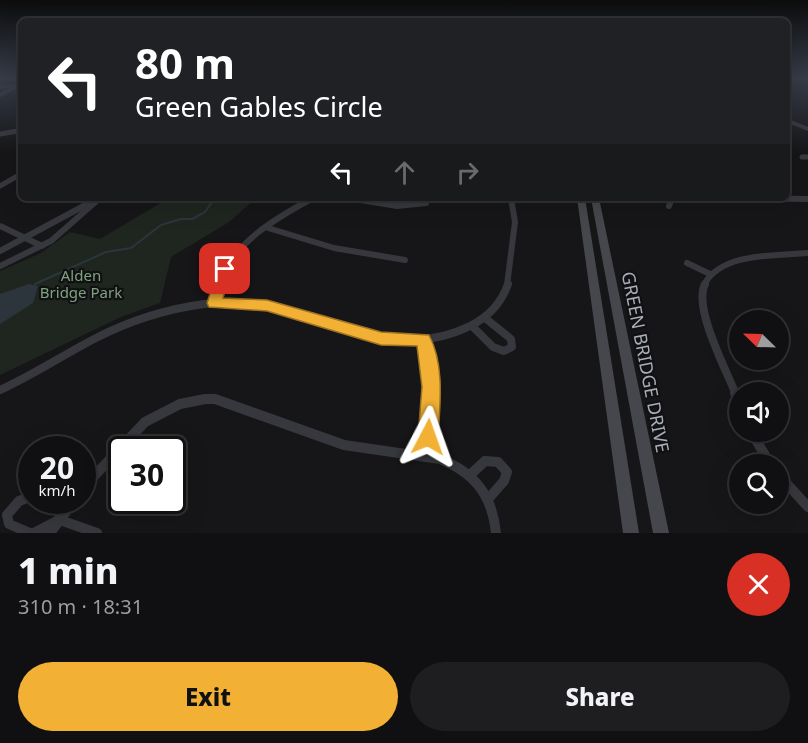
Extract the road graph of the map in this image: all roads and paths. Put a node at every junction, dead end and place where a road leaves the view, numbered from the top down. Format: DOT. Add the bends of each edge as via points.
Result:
graph roads {
  1 [pos="790,123"];
  2 [pos="808,129"];
  3 [pos="18,131"];
  4 [pos="0,134"];
  5 [pos="18,176"];
  6 [pos="2,184"];
  7 [pos="790,199"];
  8 [pos="808,199"];
  9 [pos="94,201"];
  10 [pos="96,201"];
  11 [pos="308,201"];
  12 [pos="367,201"];
  13 [pos="512,201"];
  14 [pos="581,201"];
  15 [pos="596,201"];
  16 [pos="671,201"];
  17 [pos="426,203"];
  18 [pos="669,206"];
  19 [pos="0,226"];
  20 [pos="268,228"];
  21 [pos="25,239"];
  22 [pos="42,246"];
  23 [pos="0,251"];
  24 [pos="808,253"];
  25 [pos="405,260"];
  26 [pos="687,263"];
  27 [pos="0,266"];
  28 [pos="710,274"];
  29 [pos="214,303"];
  30 [pos="485,318"];
  31 [pos="472,326"];
  32 [pos="423,340"];
  33 [pos="21,381"];
  34 [pos="731,382"];
  35 [pos="0,390"];
  36 [pos="0,395"];
  37 [pos="426,457"];
  38 [pos="96,473"];
  39 [pos="470,475"];
  40 [pos="789,486"];
  41 [pos="489,498"];
  42 [pos="18,502"];
  43 [pos="808,507"];
  44 [pos="59,514"];
  45 [pos="64,514"];
  46 [pos="60,520"];
  47 [pos="32,533"];
  48 [pos="50,533"];
  49 [pos="98,533"];
  50 [pos="496,533"];
  51 [pos="631,533"];
  52 [pos="661,533"];
  1 -- 2 [label="street"];
  3 -- 4 [label="street"];
  5 -- 6 [label="street"];
  7 -- 8 [label="street"];
  9 -- 21 [label="street"];
  10 -- 22 [label="street" via="66,230"];
  11 -- 20 [label="street"];
  12 -- 17 [label="street" via="397,206"];
  13 -- 30 [label="street" via="510,281 499,304"];
  14 -- 51 [label="main road"];
  15 -- 52 [label="main road, GREEN BRIDGE DRIVE"];
  16 -- 18 [label="street"];
  19 -- 21 [label="street"];
  20 -- 25 [label="street" via="334,248"];
  20 -- 29 [label="street" via="229,262"];
  21 -- 22 [label="street"];
  21 -- 23 [label="street"];
  22 -- 27 [label="street"];
  24 -- 28 [label="street" via="738,261"];
  26 -- 28 [label="street"];
  28 -- 34 [label="street" via="700,300"];
  29 -- 32 [label="street" via="267,306 381,339"];
  29 -- 33 [label="street" via="130,323"];
  30 -- 31 [label="street"];
  30 -- 31 [label="street" via="511,339 513,347 504,351 493,346"];
  31 -- 32 [label="street"];
  32 -- 37 [label="street" via="431,387"];
  33 -- 35 [label="street"];
  33 -- 36 [label="street"];
  37 -- 38 [label="street" via="344,445 215,399 205,399 180,404 145,422"];
  37 -- 39 [label="street" via="451,463"];
  39 -- 41 [label="street"];
  39 -- 41 [label="street" via="486,461 498,462 507,472"];
  40 -- 43 [label="street"];
  41 -- 50 [label="street"];
  42 -- 47 [label="street" via="8,515 9,524"];
  44 -- 46 [label="street"];
  45 -- 46 [label="street"];
  46 -- 47 [label="street"];
  46 -- 48 [label="street"];
  46 -- 49 [label="street"];
}
